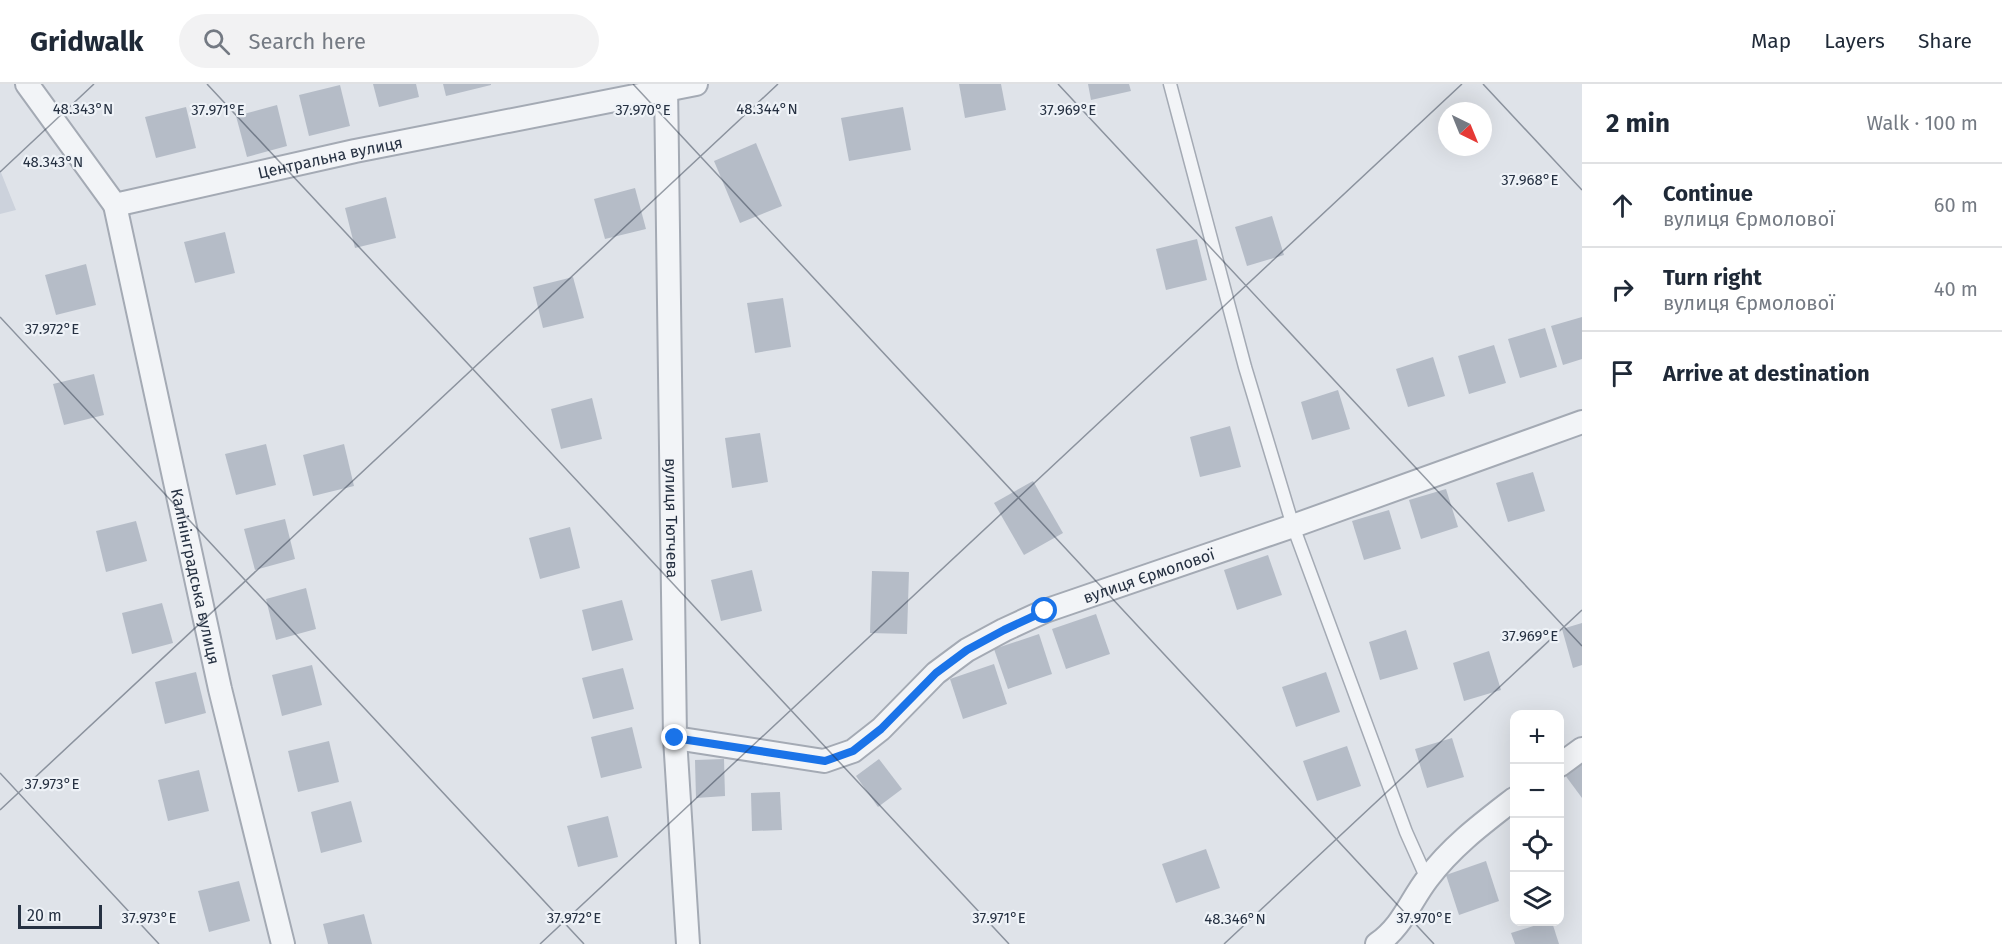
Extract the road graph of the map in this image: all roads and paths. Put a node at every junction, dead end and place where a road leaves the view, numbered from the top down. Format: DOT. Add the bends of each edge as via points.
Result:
graph roads {
  1 [pos="27,84"];
  2 [pos="696,84"];
  3 [pos="1170,84"];
  4 [pos="666,87"];
  5 [pos="115,205"];
  6 [pos="1582,422"];
  7 [pos="1293,526"];
  8 [pos="675,738"];
  9 [pos="1582,749"];
  10 [pos="1561,764"];
  11 [pos="1510,804"];
  12 [pos="1427,879"];
  13 [pos="283,944"];
  14 [pos="688,944"];
  15 [pos="1377,944"];
  1 -- 5 [label="street"];
  2 -- 4 [label="street, Центральна вулиця"];
  3 -- 7 [label="lane" via="1245,367"];
  4 -- 5 [label="street, Центральна вулиця"];
  4 -- 8 [label="street, вулиця Тютчева"];
  5 -- 13 [label="street, Калінінградська вулиця" via="220,689"];
  6 -- 7 [label="street, вулиця Єрмолової"];
  7 -- 8 [label="street, вулиця Єрмолової" via="1045,611 1004,630 936,673 881,729 853,751 825,761"];
  7 -- 12 [label="lane"];
  8 -- 14 [label="street, вулиця Тютчева"];
  9 -- 10 [label="street"];
  11 -- 12 [label="street" via="1465,837"];
  12 -- 15 [label="street" via="1405,917"];
}
